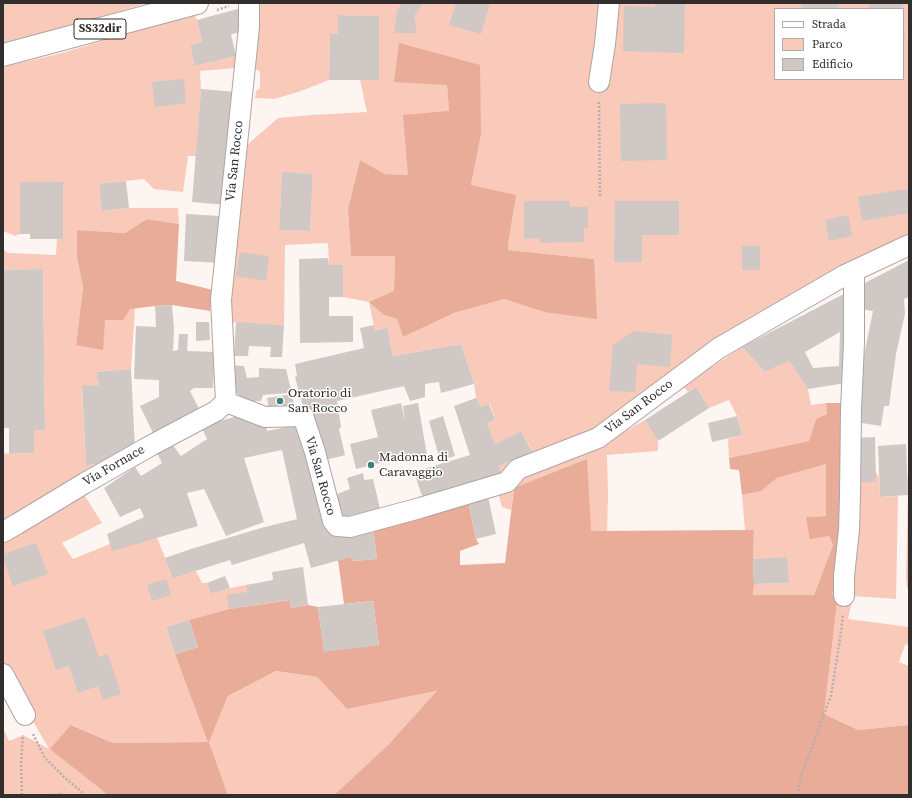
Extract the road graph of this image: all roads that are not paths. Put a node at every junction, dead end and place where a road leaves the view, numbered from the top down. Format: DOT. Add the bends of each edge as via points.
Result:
graph roads {
  1 [pos="197,3"];
  2 [pos="249,3"];
  3 [pos="609,3"];
  4 [pos="3,55"];
  5 [pos="599,82"];
  6 [pos="909,245"];
  7 [pos="854,271"];
  8 [pos="226,402"];
  9 [pos="3,532"];
  10 [pos="844,596"];
  11 [pos="3,674"];
  12 [pos="25,715"];
  1 -- 4 [label="main road, SS32dir"];
  2 -- 8 [label="street, Via San Rocco" via="249,27 221,300"];
  3 -- 5 [label="street"];
  6 -- 7 [label="street, Via San Rocco"];
  7 -- 8 [label="street, Via San Rocco" via="719,348 598,438 518,468 507,482 350,527 337,526 333,521 303,416 265,417"];
  7 -- 10 [label="street" via="850,503"];
  8 -- 9 [label="street, Via Fornace" via="216,411 150,446"];
  11 -- 12 [label="street"];
}
